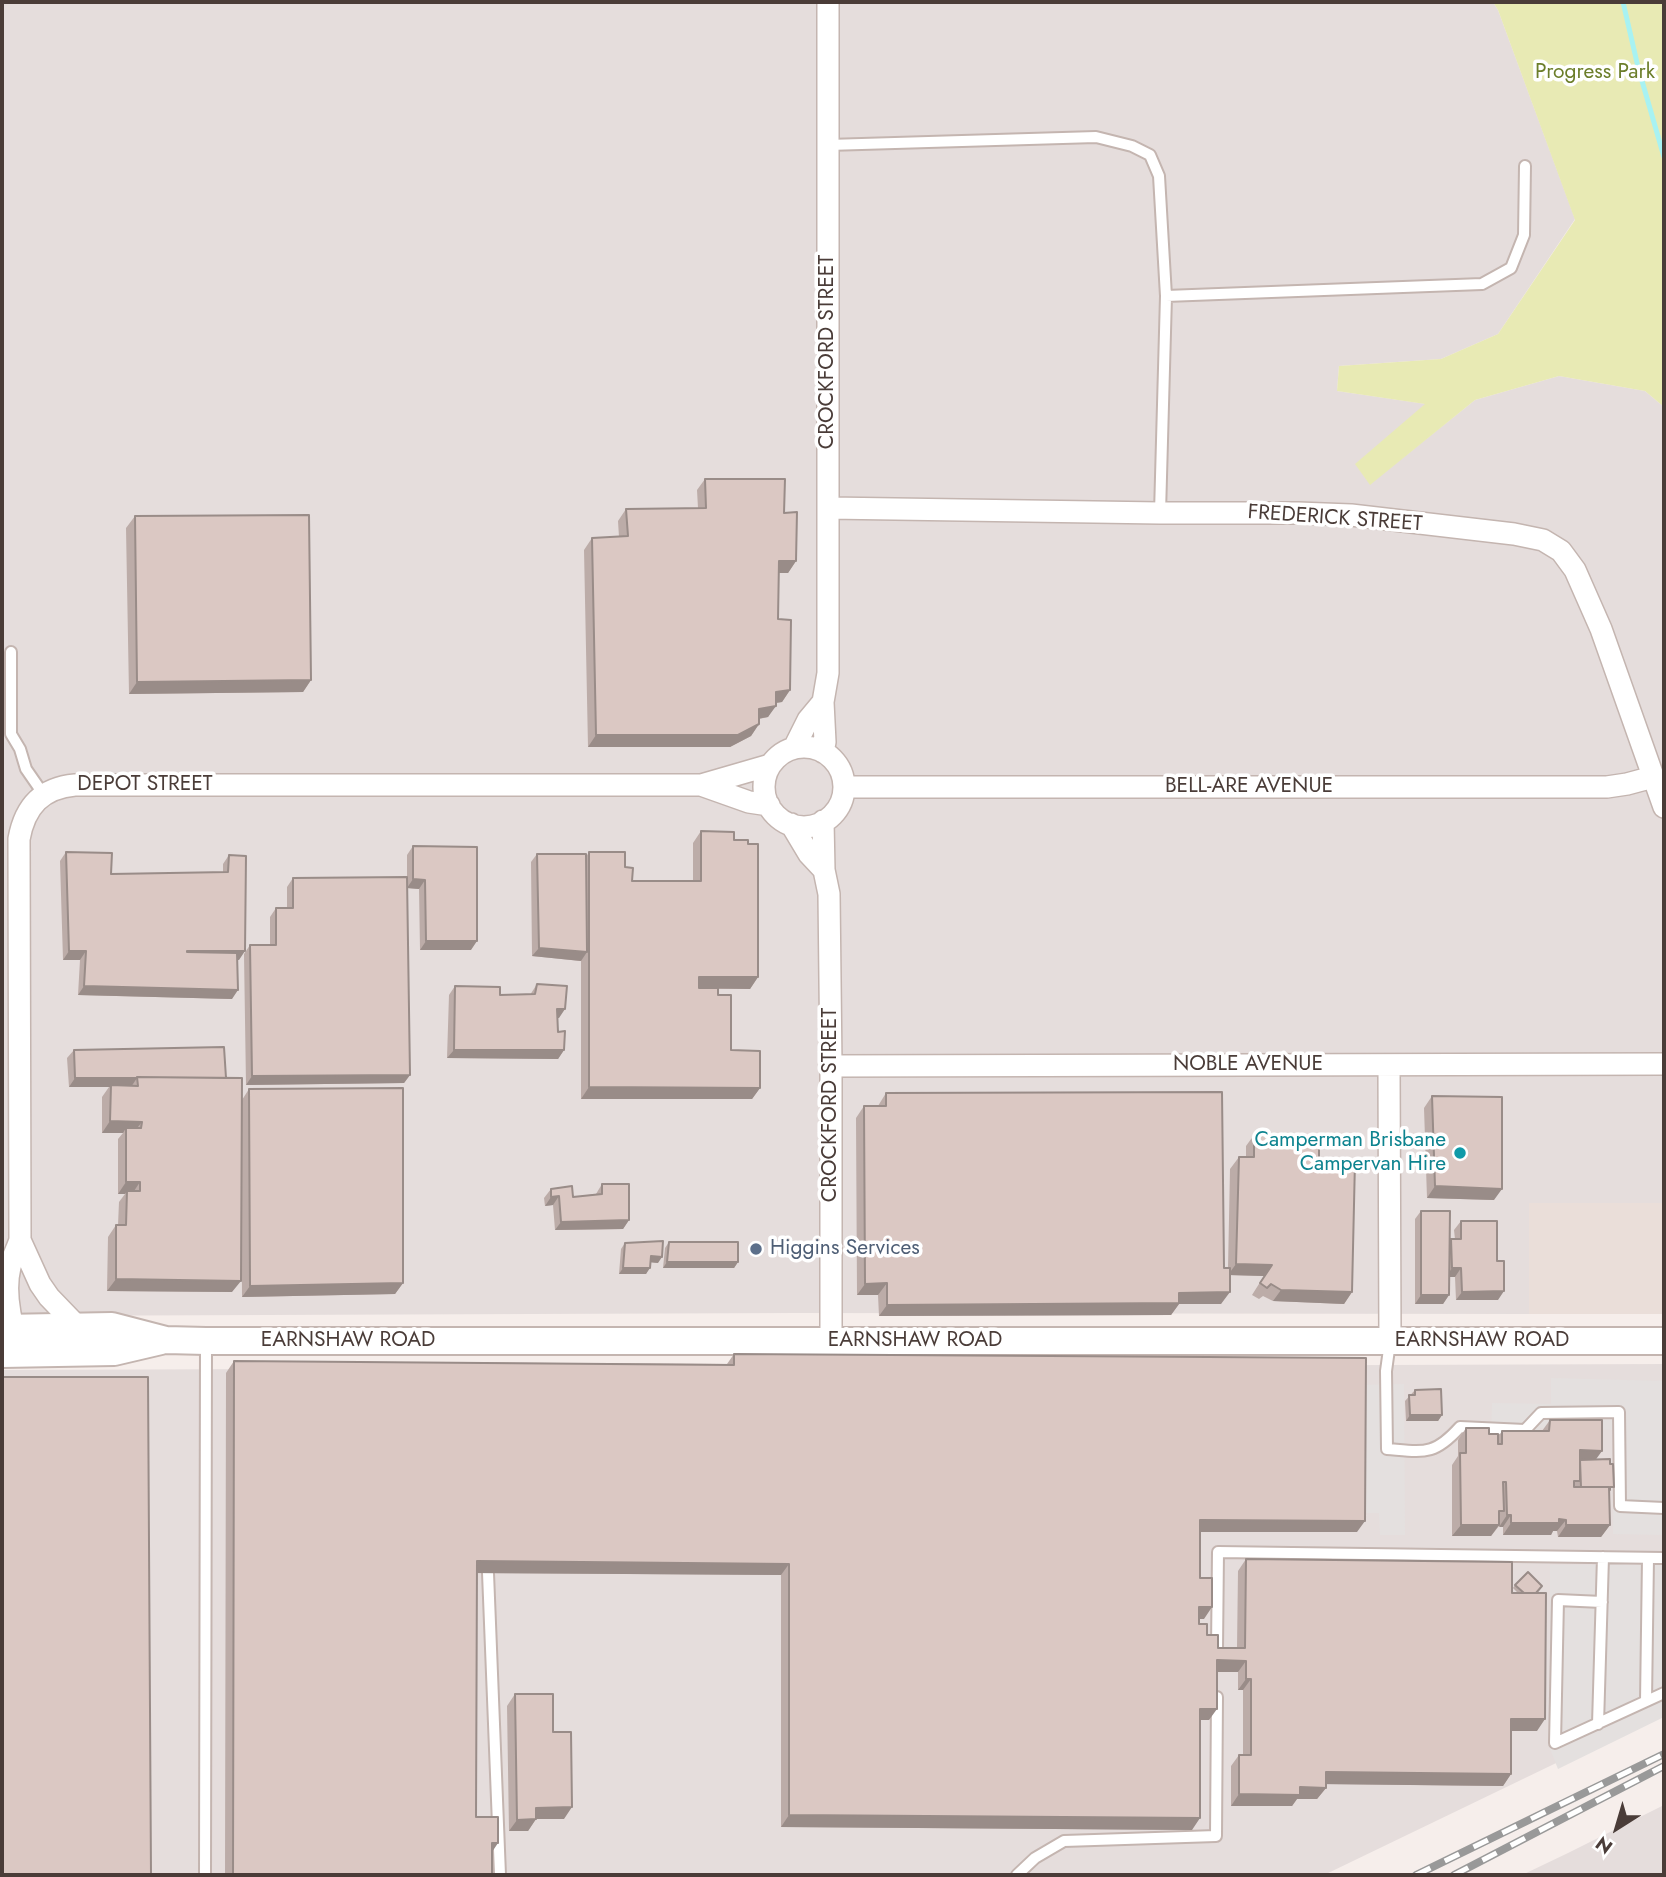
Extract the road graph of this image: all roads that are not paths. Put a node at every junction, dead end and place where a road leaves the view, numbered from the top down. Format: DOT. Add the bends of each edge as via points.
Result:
graph roads {
  1 [pos="828,2"];
  2 [pos="828,145"];
  3 [pos="1525,166"];
  4 [pos="1166,296"];
  5 [pos="828,508"];
  6 [pos="1160,513"];
  7 [pos="11,652"];
  8 [pos="823,702"];
  9 [pos="7,734"];
  10 [pos="794,748"];
  11 [pos="823,752"];
  12 [pos="770,765"];
  13 [pos="1653,777"];
  14 [pos="701,785"];
  15 [pos="844,787"];
  16 [pos="44,795"];
  17 [pos="769,805"];
  18 [pos="1664,807"];
  19 [pos="824,821"];
  20 [pos="791,824"];
  21 [pos="824,870"];
  22 [pos="1664,1064"];
  23 [pos="1389,1065"];
  24 [pos="831,1066"];
  25 [pos="20,1240"];
  26 [pos="76,1325"];
  27 [pos="7,1328"];
  28 [pos="166,1339"];
  29 [pos="206,1341"];
  30 [pos="831,1341"];
  31 [pos="1664,1341"];
  32 [pos="1390,1342"];
  33 [pos="11,1354"];
  34 [pos="1664,1507"];
  35 [pos="1603,1557"];
  36 [pos="1648,1558"];
  37 [pos="1664,1558"];
  38 [pos="488,1573"];
  39 [pos="1602,1602"];
  40 [pos="1217,1660"];
  41 [pos="1217,1687"];
  42 [pos="1664,1693"];
  43 [pos="1646,1701"];
  44 [pos="1598,1724"];
  45 [pos="205,1875"];
  46 [pos="500,1875"];
  47 [pos="1017,1875"];
  1 -- 2 [label="street, CROCKFORD STREET"];
  2 -- 4 [label="lane" via="1096,137 1132,146 1150,155 1159,176"];
  2 -- 5 [label="street, CROCKFORD STREET"];
  3 -- 4 [label="lane" via="1524,235 1511,268 1482,284"];
  4 -- 6 [label="lane"];
  5 -- 6 [label="street, FREDERICK STREET"];
  5 -- 8 [label="street, CROCKFORD STREET" via="828,673"];
  6 -- 13 [label="street, FREDERICK STREET" via="1351,515 1514,534 1553,545 1575,570 1601,629"];
  7 -- 9 [label="lane"];
  8 -- 10 [label="street, CROCKFORD STREET"];
  8 -- 11 [label="street, CROCKFORD STREET"];
  9 -- 16 [label="lane"];
  10 -- 11 [label="street"];
  10 -- 12 [label="street"];
  11 -- 15 [label="street" via="838,766"];
  12 -- 14 [label="street, DEPOT STREET"];
  12 -- 17 [label="street" via="764,785"];
  13 -- 15 [label="street, BELL-ARE AVENUE" via="1607,787"];
  13 -- 18 [label="street, FREDERICK STREET"];
  14 -- 16 [label="street, DEPOT STREET" via="75,785"];
  14 -- 17 [label="street, DEPOT STREET"];
  15 -- 19 [label="street" via="838,807"];
  16 -- 25 [label="street" via="21,825 19,839"];
  17 -- 20 [label="street"];
  19 -- 20 [label="street"];
  19 -- 21 [label="street, CROCKFORD STREET"];
  20 -- 21 [label="street"];
  21 -- 24 [label="street, CROCKFORD STREET" via="829,894"];
  22 -- 23 [label="street, NOBLE AVENUE"];
  23 -- 24 [label="street, NOBLE AVENUE"];
  23 -- 32 [label="street"];
  24 -- 30 [label="street, CROCKFORD STREET"];
  25 -- 26 [label="street" via="40,1284"];
  25 -- 27 [label="street" via="10,1269"];
  26 -- 27 [label="street, EARNSHAW ROAD"];
  26 -- 28 [label="street, EARNSHAW ROAD" via="112,1326"];
  27 -- 33 [label="street"];
  28 -- 29 [label="street, EARNSHAW ROAD"];
  28 -- 33 [label="street, EARNSHAW ROAD" via="114,1352"];
  29 -- 30 [label="street, EARNSHAW ROAD" via="480,1346"];
  29 -- 45 [label="lane"];
  30 -- 32 [label="street, EARNSHAW ROAD"];
  31 -- 32 [label="street, EARNSHAW ROAD"];
  32 -- 34 [label="lane" via="1387,1449 1425,1452 1446,1443 1460,1427 1525,1430 1541,1413 1619,1412 1620,1506"];
  35 -- 36 [label="lane"];
  35 -- 39 [label="lane"];
  35 -- 40 [label="lane" via="1218,1552"];
  36 -- 37 [label="lane"];
  36 -- 43 [label="lane"];
  38 -- 46 [label="lane"];
  39 -- 44 [label="lane"];
  39 -- 44 [label="lane" via="1558,1600 1555,1743"];
  41 -- 47 [label="lane" via="1216,1836 1064,1841"];
  42 -- 43 [label="lane"];
  43 -- 44 [label="lane"];
}
